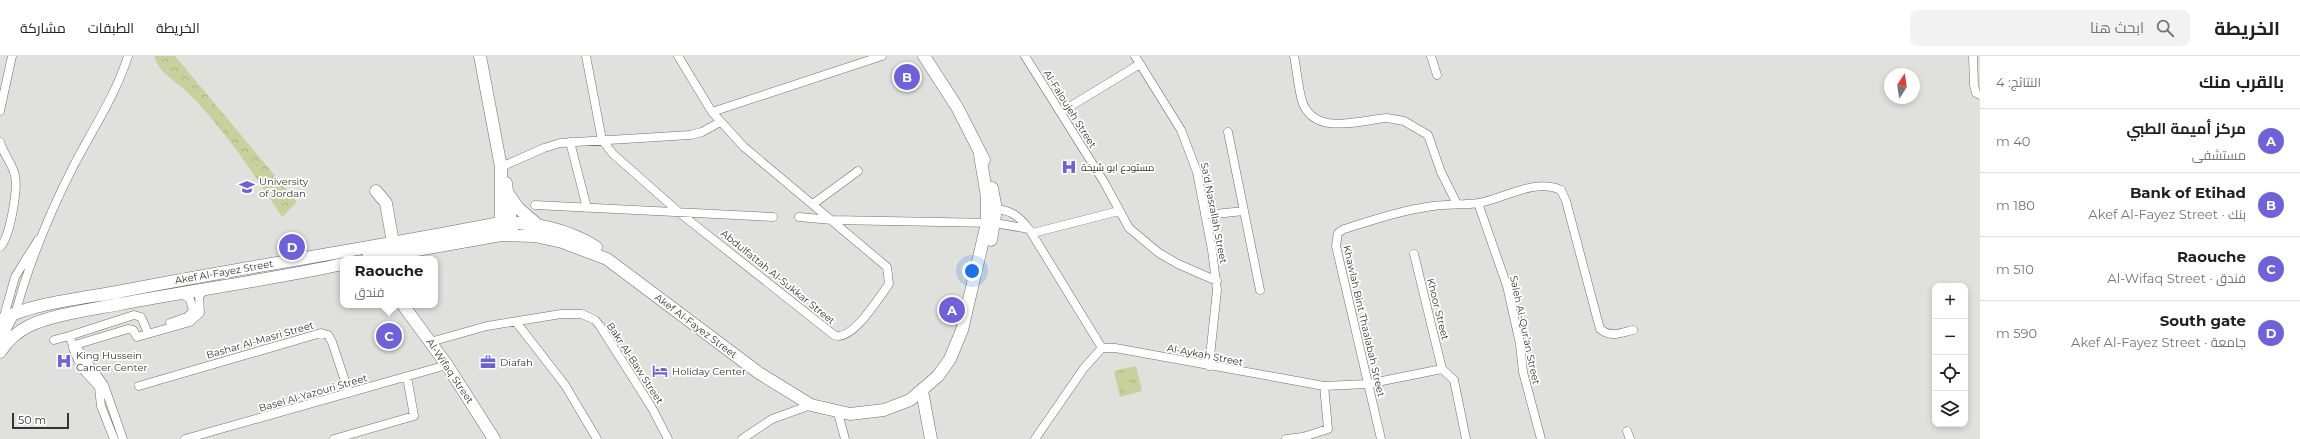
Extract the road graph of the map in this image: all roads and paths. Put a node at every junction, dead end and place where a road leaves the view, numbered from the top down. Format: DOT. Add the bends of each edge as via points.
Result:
graph roads {
  1 [pos="12,56"];
  2 [pos="128,56"];
  3 [pos="480,56"];
  4 [pos="586,56"];
  5 [pos="678,56"];
  6 [pos="882,56"];
  7 [pos="924,56"];
  8 [pos="1025,56"];
  9 [pos="1135,56"];
  10 [pos="1294,56"];
  11 [pos="1431,56"];
  12 [pos="1973,56"];
  13 [pos="1140,64"];
  14 [pos="1437,75"];
  15 [pos="1980,95"];
  16 [pos="0,111"];
  17 [pos="712,112"];
  18 [pos="1061,112"];
  19 [pos="720,122"];
  20 [pos="1228,132"];
  21 [pos="602,140"];
  22 [pos="0,142"];
  23 [pos="570,142"];
  24 [pos="4,162"];
  25 [pos="501,168"];
  26 [pos="858,170"];
  27 [pos="376,191"];
  28 [pos="508,194"];
  29 [pos="1478,203"];
  30 [pos="813,204"];
  31 [pos="1457,204"];
  32 [pos="535,205"];
  33 [pos="587,208"];
  34 [pos="991,209"];
  35 [pos="1119,211"];
  36 [pos="1244,211"];
  37 [pos="681,214"];
  38 [pos="1205,215"];
  39 [pos="773,217"];
  40 [pos="799,217"];
  41 [pos="832,220"];
  42 [pos="991,223"];
  43 [pos="540,226"];
  44 [pos="506,229"];
  45 [pos="1031,231"];
  46 [pos="42,234"];
  47 [pos="393,243"];
  48 [pos="0,247"];
  49 [pos="1414,254"];
  50 [pos="372,255"];
  51 [pos="403,256"];
  52 [pos="340,259"];
  53 [pos="608,260"];
  54 [pos="340,265"];
  55 [pos="1217,281"];
  56 [pos="206,289"];
  57 [pos="1260,290"];
  58 [pos="180,293"];
  59 [pos="405,308"];
  60 [pos="7,317"];
  61 [pos="516,322"];
  62 [pos="1633,330"];
  63 [pos="148,333"];
  64 [pos="0,338"];
  65 [pos="54,340"];
  66 [pos="72,341"];
  67 [pos="430,342"];
  68 [pos="1102,348"];
  69 [pos="0,352"];
  70 [pos="447,365"];
  71 [pos="1209,366"];
  72 [pos="1442,369"];
  73 [pos="407,376"];
  74 [pos="1367,384"];
  75 [pos="140,386"];
  76 [pos="1324,386"];
  77 [pos="922,391"];
  78 [pos="349,393"];
  79 [pos="811,405"];
  80 [pos="838,413"];
  81 [pos="216,435"];
  82 [pos="114,439"];
  83 [pos="123,439"];
  84 [pos="185,439"];
  85 [pos="334,439"];
  86 [pos="494,439"];
  87 [pos="597,439"];
  88 [pos="668,439"];
  89 [pos="742,439"];
  90 [pos="845,439"];
  91 [pos="932,439"];
  92 [pos="1035,439"];
  93 [pos="1286,439"];
  94 [pos="1381,439"];
  95 [pos="1466,439"];
  96 [pos="1541,439"];
  1 -- 16 [label="street"];
  2 -- 46 [label="street" via="116,88 74,166"];
  3 -- 25 [label="main road"];
  4 -- 21 [label="street"];
  5 -- 17 [label="street, Abdulfattah Al-Sukkar Street"];
  6 -- 17 [label="street"];
  7 -- 34 [label="main road, Akef Al-Fayez Street" via="957,107 985,161"];
  8 -- 18 [label="street, Al-Faloujeh Street"];
  9 -- 13 [label="street, Sa'd Nasrallah Street"];
  10 -- 31 [label="street" via="1300,95 1309,114 1324,123 1387,118 1414,125 1430,138 1441,172"];
  11 -- 14 [label="street"];
  12 -- 15 [label="street" via="1974,85 1976,93"];
  13 -- 18 [label="street"];
  13 -- 38 [label="street, Sa'd Nasrallah Street" via="1187,141 1197,172"];
  17 -- 19 [label="street, Abdulfattah Al-Sukkar Street"];
  18 -- 35 [label="street, Al-Faloujeh Street"];
  19 -- 21 [label="street" via="702,132 690,135"];
  19 -- 30 [label="street, Abdulfattah Al-Sukkar Street" via="744,147"];
  20 -- 36 [label="street"];
  21 -- 23 [label="street"];
  21 -- 37 [label="street, Abdulfattah Al-Sukkar Street" via="621,162"];
  22 -- 24 [label="street"];
  23 -- 25 [label="street" via="544,148"];
  23 -- 33 [label="street"];
  24 -- 48 [label="street" via="16,178 9,231"];
  25 -- 28 [label="main road"];
  25 -- 44 [label="main road"];
  26 -- 30 [label="street"];
  27 -- 47 [label="main road" via="386,203"];
  28 -- 43 [label="main road" via="518,208"];
  28 -- 44 [label="main road"];
  29 -- 31 [label="street, Khawlah Bint Thaalabah Street"];
  29 -- 62 [label="street, Khawlah Bint Thaalabah Street" via="1541,186 1551,185 1561,190 1600,329 1607,335"];
  29 -- 96 [label="street, Saleh Al-Qur’an Street" via="1507,286 1520,344 1523,372"];
  30 -- 41 [label="street, Abdulfattah Al-Sukkar Street"];
  31 -- 74 [label="street, Khawlah Bint Thaalabah Street" via="1406,211 1338,233 1336,246"];
  32 -- 33 [label="street"];
  33 -- 37 [label="street"];
  34 -- 42 [label="main road, Akef Al-Fayez Street"];
  34 -- 45 [label="street" via="1016,214"];
  35 -- 45 [label="street"];
  35 -- 55 [label="street, Al-Faloujeh Street" via="1129,228 1146,244 1178,264"];
  36 -- 38 [label="street"];
  36 -- 57 [label="street"];
  37 -- 39 [label="street"];
  37 -- 41 [label="street, Abdulfattah Al-Sukkar Street" via="838,337 854,329 890,279 885,264"];
  38 -- 55 [label="street, Sa'd Nasrallah Street"];
  40 -- 41 [label="street"];
  41 -- 42 [label="street"];
  42 -- 45 [label="street"];
  42 -- 77 [label="main road, Akef Al-Fayez Street" via="974,304 967,312 950,359 938,376"];
  43 -- 44 [label="main road, Akef Al-Fayez Street"];
  43 -- 53 [label="main road, Akef Al-Fayez Street" via="579,238 602,251"];
  44 -- 47 [label="main road, Akef Al-Fayez Street"];
  44 -- 51 [label="main road, Akef Al-Fayez Street"];
  44 -- 53 [label="main road, Akef Al-Fayez Street" via="562,242"];
  45 -- 68 [label="street"];
  46 -- 60 [label="street" via="34,261"];
  46 -- 60 [label="street" via="15,277"];
  47 -- 50 [label="main road, Akef Al-Fayez Street"];
  49 -- 72 [label="street, Khoor Street"];
  50 -- 51 [label="main road, Akef Al-Fayez Street"];
  52 -- 60 [label="main road, Akef Al-Fayez Street" via="152,285"];
  53 -- 79 [label="main road, Akef Al-Fayez Street" via="759,373"];
  54 -- 56 [label="main road, Akef Al-Fayez Street"];
  55 -- 71 [label="street, Sa'd Nasrallah Street"];
  56 -- 58 [label="main road, Akef Al-Fayez Street"];
  56 -- 63 [label="street" via="199,296 201,310 195,320"];
  58 -- 63 [label="street" via="192,301 194,308 191,315"];
  58 -- 69 [label="main road, Akef Al-Fayez Street" via="78,312 30,325 18,332"];
  59 -- 67 [label="main road, Al-Wifaq Street"];
  60 -- 64 [label="main road"];
  61 -- 67 [label="street, Bakr Al-Baw Street" via="487,326"];
  61 -- 87 [label="street" via="565,385"];
  61 -- 88 [label="street, Bakr Al-Baw Street" via="575,314 589,316 595,320 652,408"];
  63 -- 66 [label="street" via="137,336 133,330 128,329"];
  63 -- 66 [label="street" via="141,317 134,314"];
  65 -- 66 [label="street"];
  66 -- 82 [label="street" via="78,360 98,387 101,406"];
  66 -- 83 [label="street" via="104,385"];
  67 -- 70 [label="main road, Al-Wifaq Street"];
  68 -- 71 [label="street, Al-Aykah Street" via="1115,348"];
  68 -- 92 [label="street" via="1084,368"];
  70 -- 73 [label="street, Basel Al-Yazouri Street"];
  70 -- 86 [label="main road, Al-Wifaq Street"];
  71 -- 76 [label="street, Al-Aykah Street"];
  72 -- 74 [label="street, Al-Aykah Street"];
  72 -- 95 [label="street" via="1454,380"];
  73 -- 78 [label="street, Basel Al-Yazouri Street"];
  73 -- 85 [label="street" via="414,416"];
  74 -- 76 [label="street, Al-Aykah Street"];
  74 -- 94 [label="street, Khawlah Bint Thaalabah Street"];
  75 -- 78 [label="street, Bashar Al-Masri Street" via="321,333 328,334 332,342"];
  76 -- 93 [label="street" via="1328,430"];
  77 -- 80 [label="main road, Akef Al-Fayez Street" via="910,400 884,410 862,414"];
  77 -- 91 [label="main road"];
  78 -- 81 [label="street, Basel Al-Yazouri Street"];
  79 -- 80 [label="main road, Akef Al-Fayez Street"];
  79 -- 89 [label="street" via="772,419"];
  80 -- 90 [label="street"];
  81 -- 84 [label="street, Basel Al-Yazouri Street"];
}
